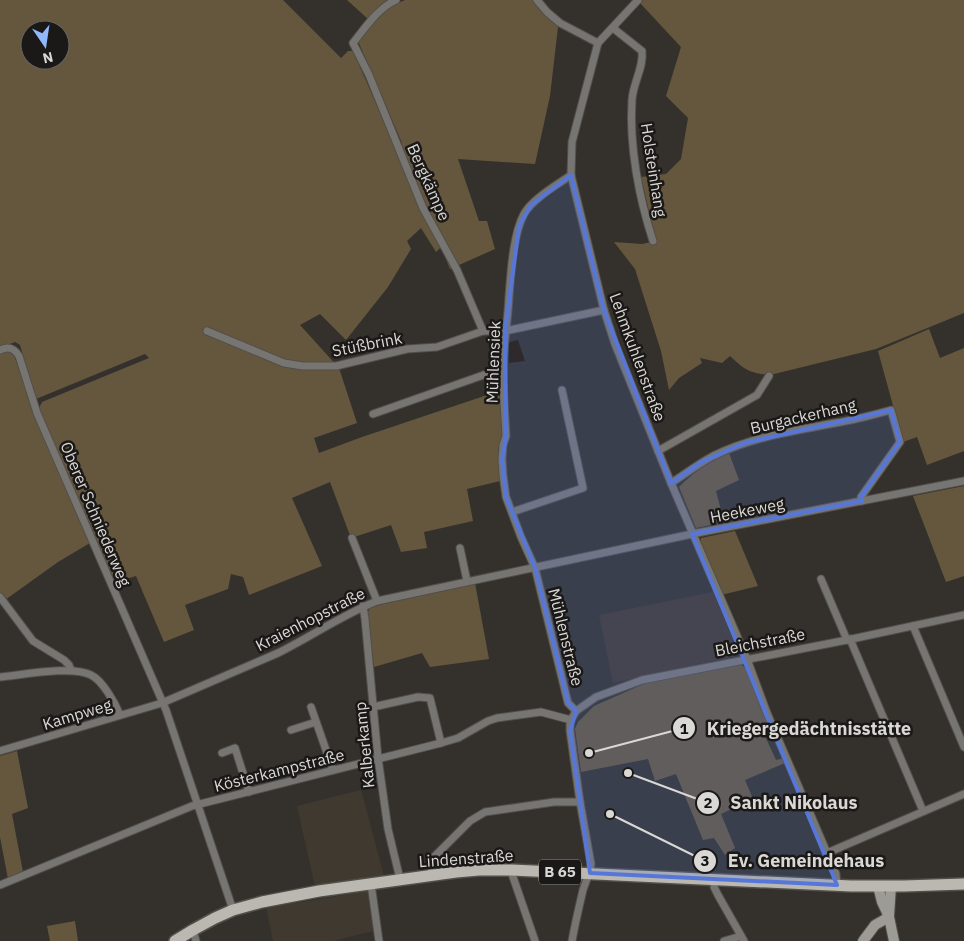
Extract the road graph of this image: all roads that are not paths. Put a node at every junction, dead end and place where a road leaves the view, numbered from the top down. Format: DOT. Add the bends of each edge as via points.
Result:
graph roads {
  1 [pos="396,0"];
  2 [pos="537,0"];
  3 [pos="638,0"];
  4 [pos="613,28"];
  5 [pos="598,43"];
  6 [pos="571,175"];
  7 [pos="653,241"];
  8 [pos="604,310"];
  9 [pos="207,331"];
  10 [pos="505,331"];
  11 [pos="483,332"];
  12 [pos="0,350"];
  13 [pos="503,372"];
  14 [pos="769,376"];
  15 [pos="562,390"];
  16 [pos="373,414"];
  17 [pos="658,451"];
  18 [pos="964,481"];
  19 [pos="671,483"];
  20 [pos="862,501"];
  21 [pos="512,512"];
  22 [pos="692,534"];
  23 [pos="352,538"];
  24 [pos="460,548"];
  25 [pos="535,568"];
  26 [pos="821,579"];
  27 [pos="467,581"];
  28 [pos="0,597"];
  29 [pos="376,601"];
  30 [pos="363,606"];
  31 [pos="964,615"];
  32 [pos="913,626"];
  33 [pos="848,639"];
  34 [pos="747,659"];
  35 [pos="71,670"];
  36 [pos="0,678"];
  37 [pos="162,702"];
  38 [pos="311,707"];
  39 [pos="373,707"];
  40 [pos="576,711"];
  41 [pos="120,715"];
  42 [pos="571,720"];
  43 [pos="316,722"];
  44 [pos="291,730"];
  45 [pos="441,743"];
  46 [pos="964,747"];
  47 [pos="0,751"];
  48 [pos="222,753"];
  49 [pos="378,758"];
  50 [pos="333,770"];
  51 [pos="249,792"];
  52 [pos="964,794"];
  53 [pos="580,802"];
  54 [pos="198,804"];
  55 [pos="923,811"];
  56 [pos="827,853"];
  57 [pos="512,870"];
  58 [pos="590,874"];
  59 [pos="432,875"];
  60 [pos="400,879"];
  61 [pos="714,880"];
  62 [pos="370,884"];
  63 [pos="964,884"];
  64 [pos="0,885"];
  65 [pos="837,885"];
  66 [pos="878,886"];
  67 [pos="891,886"];
  68 [pos="233,910"];
  69 [pos="888,917"];
  70 [pos="194,935"];
  71 [pos="743,939"];
  72 [pos="175,941"];
  73 [pos="379,941"];
  74 [pos="535,941"];
  75 [pos="572,941"];
  76 [pos="724,941"];
  77 [pos="863,941"];
  78 [pos="894,941"];
  1 -- 11 [label="street, Bergkämpe" via="375,16 353,43 423,208 457,270"];
  2 -- 5 [label="street" via="560,22"];
  3 -- 4 [label="street"];
  4 -- 5 [label="street"];
  4 -- 7 [label="street, Holsteinhang" via="642,51 632,100 632,127 641,201"];
  5 -- 6 [label="street, Lehmkuhlenstraße" via="572,142"];
  6 -- 8 [label="street, Lehmkuhlenstraße"];
  6 -- 10 [label="street, Mühlensiek" via="524,214 512,260"];
  8 -- 10 [label="street, Stüßbrink"];
  8 -- 17 [label="street, Lehmkuhlenstraße"];
  9 -- 11 [label="street, Stüßbrink" via="284,363 303,366 336,366 408,349 437,347"];
  10 -- 11 [label="street, Stüßbrink"];
  10 -- 13 [label="street, Mühlensiek"];
  12 -- 37 [label="street, Oberer Schniederweg" via="12,348 19,356 37,413"];
  13 -- 16 [label="street" via="492,372"];
  13 -- 21 [label="street, Mühlensiek" via="506,436 503,475"];
  14 -- 17 [label="street" via="757,396"];
  15 -- 21 [label="street" via="583,488"];
  17 -- 19 [label="street, Lehmkuhlenstraße"];
  18 -- 20 [label="street, Heekeweg"];
  19 -- 20 [label="street, Burgackerhang" via="715,455 744,444 783,432 891,410 900,442 861,497"];
  19 -- 22 [label="street, Lehmkuhlenstraße"];
  20 -- 22 [label="street, Heekeweg"];
  21 -- 25 [label="street, Mühlensiek"];
  22 -- 25 [label="street, Heekeweg"];
  22 -- 34 [label="street, Lehmkuhlenstraße"];
  23 -- 29 [label="street"];
  24 -- 27 [label="street"];
  25 -- 27 [label="street, Kraienhopstraße"];
  25 -- 40 [label="street, Mühlenstraße" via="568,703"];
  26 -- 33 [label="street"];
  27 -- 29 [label="street, Kraienhopstraße"];
  28 -- 35 [label="street" via="33,640 64,660"];
  29 -- 30 [label="street, Kraienhopstraße"];
  30 -- 37 [label="street, Kraienhopstraße" via="278,653"];
  30 -- 39 [label="street, Kalberkamp"];
  31 -- 32 [label="street, Bleichstraße"];
  32 -- 33 [label="street, Bleichstraße"];
  32 -- 46 [label="street"];
  33 -- 34 [label="street, Bleichstraße"];
  33 -- 55 [label="street"];
  34 -- 40 [label="street, Bleichstraße" via="642,680 596,697"];
  34 -- 56 [label="street, Lehmkuhlenstraße"];
  35 -- 36 [label="street"];
  35 -- 41 [label="street" via="84,672 96,679"];
  37 -- 41 [label="street, Kampweg"];
  37 -- 54 [label="street"];
  38 -- 43 [label="street"];
  39 -- 45 [label="street" via="418,697 430,698"];
  39 -- 49 [label="street, Kalberkamp"];
  40 -- 42 [label="street, Bleichstraße"];
  41 -- 47 [label="street, Kampweg"];
  42 -- 45 [label="street, Kösterkampstraße" via="541,712 496,718"];
  42 -- 53 [label="street"];
  43 -- 44 [label="street"];
  43 -- 50 [label="street"];
  45 -- 49 [label="street, Kösterkampstraße"];
  48 -- 51 [label="street" via="235,748"];
  49 -- 50 [label="street, Kösterkampstraße"];
  49 -- 60 [label="street, Kalberkamp" via="388,829"];
  50 -- 51 [label="street, Kösterkampstraße"];
  51 -- 54 [label="street, Kösterkampstraße"];
  52 -- 55 [label="street"];
  53 -- 58 [label="street"];
  53 -- 59 [label="street" via="554,802 479,814 432,859"];
  54 -- 64 [label="street, Kösterkampstraße"];
  54 -- 68 [label="street"];
  55 -- 56 [label="street"];
  56 -- 65 [label="street, Lehmkuhlenstraße"];
  57 -- 58 [label="main road, Lindenstraße / B 65"];
  57 -- 59 [label="main road, Lindenstraße / B 65"];
  57 -- 74 [label="street"];
  58 -- 61 [label="main road, Lindenstraße / B 65"];
  58 -- 75 [label="street" via="577,912"];
  59 -- 60 [label="main road, Lindenstraße / B 65"];
  60 -- 62 [label="main road, Lindenstraße / B 65"];
  61 -- 65 [label="main road, Lindenstraße / B 65"];
  61 -- 71 [label="street" via="714,887"];
  62 -- 68 [label="main road, Lindenstraße / B 65" via="292,896"];
  62 -- 73 [label="street"];
  63 -- 67 [label="main road, Lindenstraße / B 65"];
  65 -- 66 [label="main road, Lindenstraße / B 65"];
  66 -- 67 [label="main road, Lindenstraße / B 65"];
  66 -- 69 [label="main road"];
  67 -- 69 [label="main road"];
  68 -- 70 [label="main road, Lindenstraße / B 65" via="215,918"];
  69 -- 77 [label="main road" via="875,925"];
  69 -- 78 [label="main road"];
  70 -- 72 [label="main road, B 65"];
  71 -- 76 [label="street"];
}
